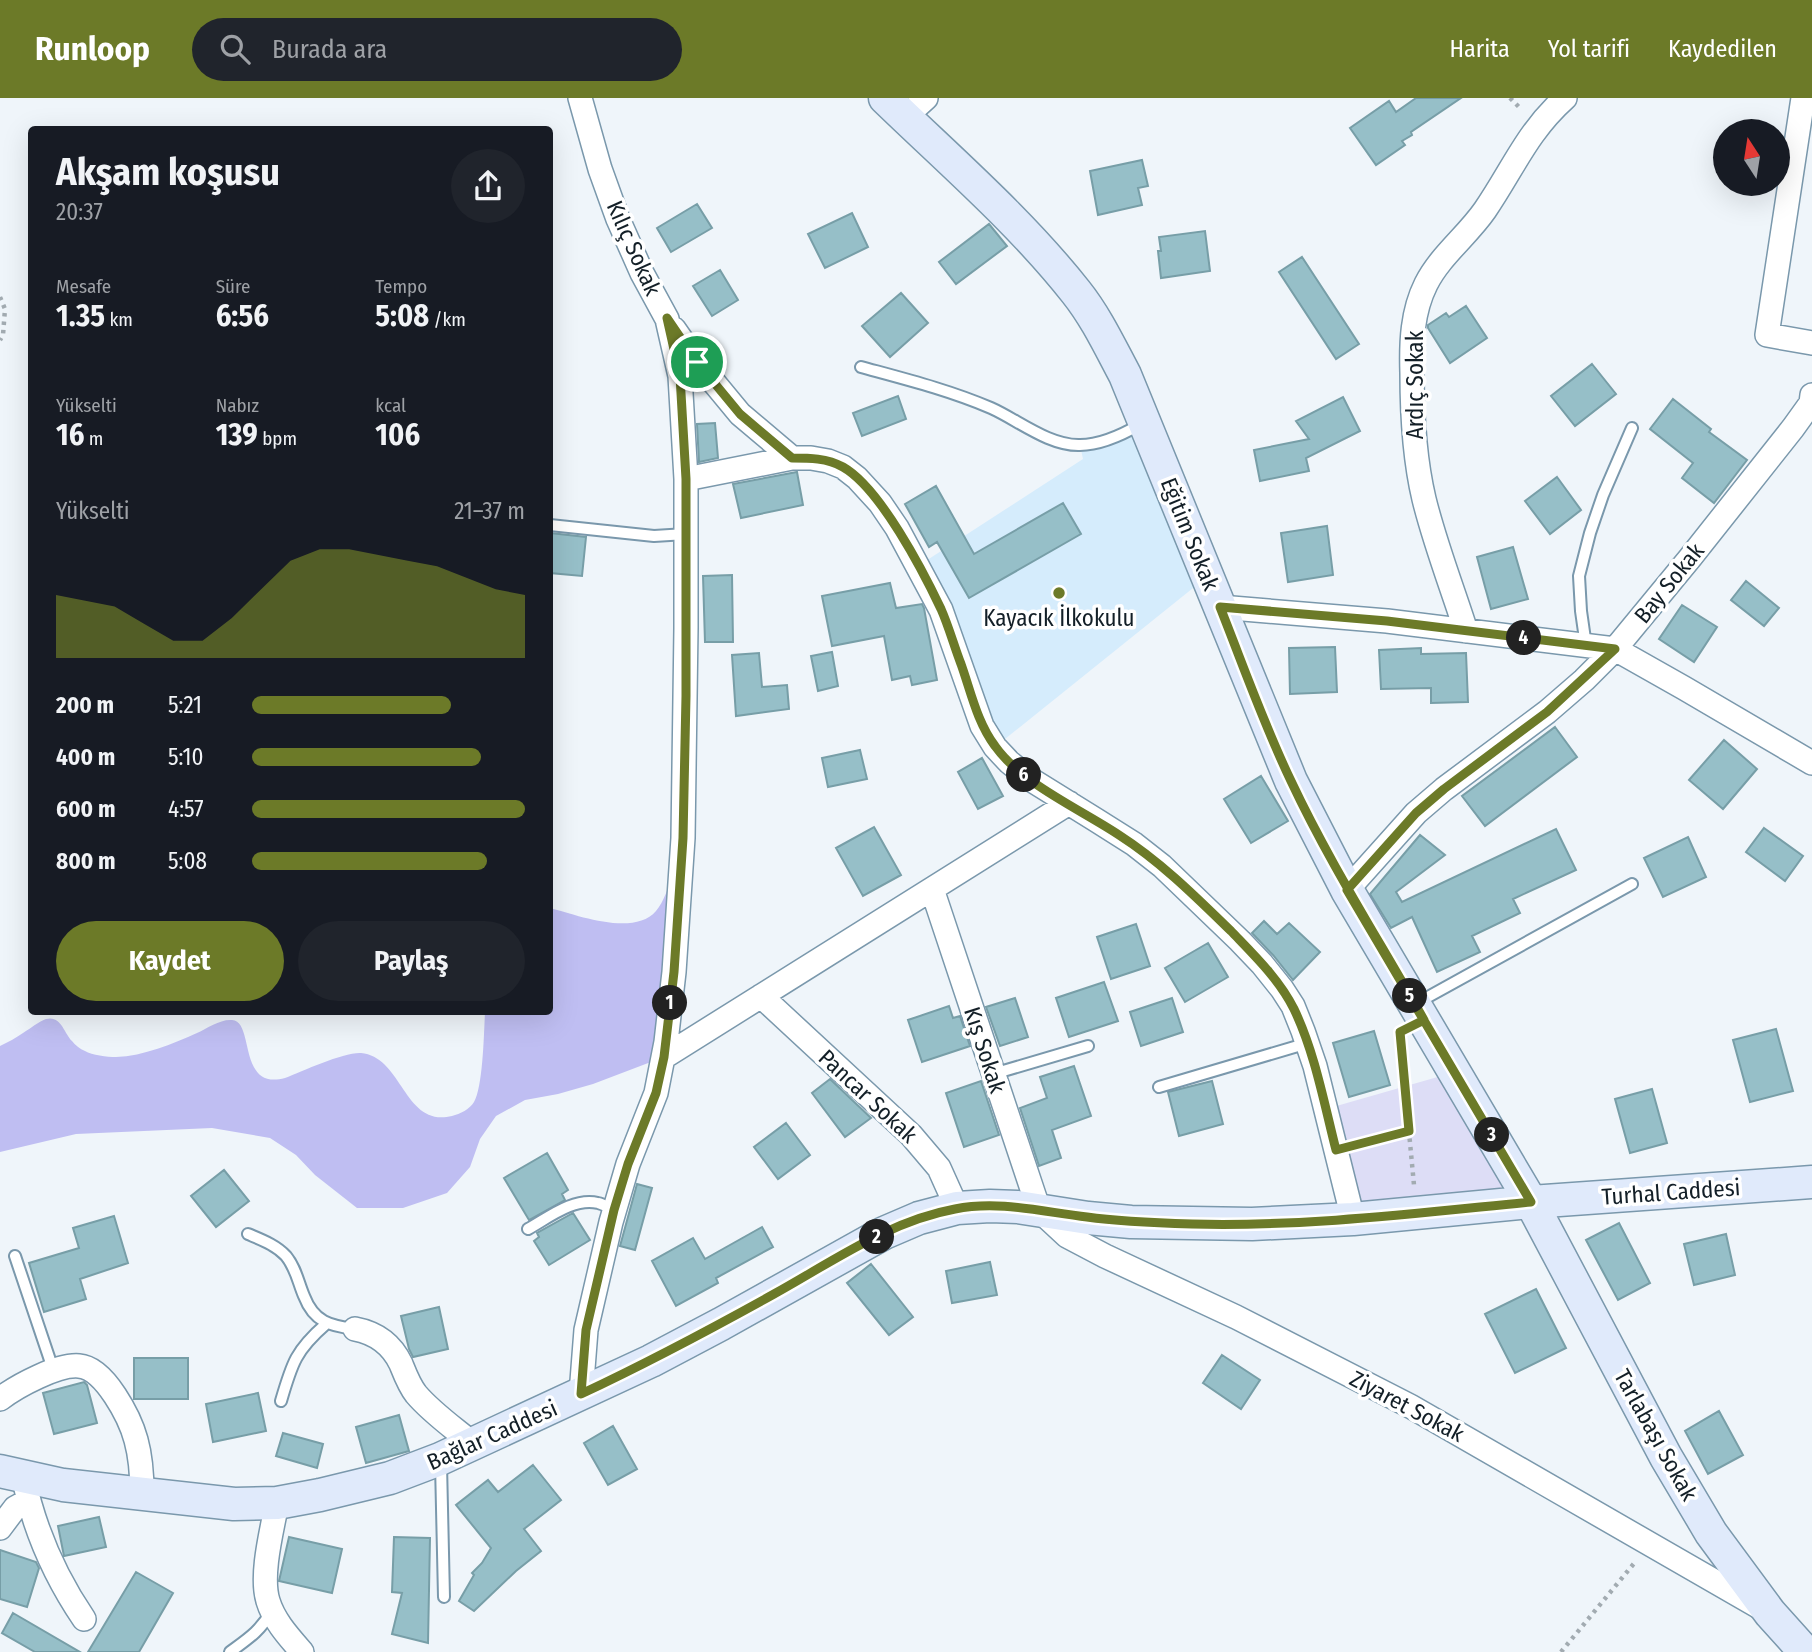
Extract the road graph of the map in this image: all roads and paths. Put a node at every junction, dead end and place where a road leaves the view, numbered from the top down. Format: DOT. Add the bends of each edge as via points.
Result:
graph roads {
  1 [pos="580,98"];
  2 [pos="1565,98"];
  3 [pos="1805,98"];
  4 [pos="1812,99"];
  5 [pos="905,104"];
  6 [pos="0,297"];
  7 [pos="667,318"];
  8 [pos="0,340"];
  9 [pos="1812,343"];
  10 [pos="861,367"];
  11 [pos="1812,401"];
  12 [pos="1144,422"];
  13 [pos="1632,428"];
  14 [pos="792,458"];
  15 [pos="686,479"];
  16 [pos="553,525"];
  17 [pos="686,534"];
  18 [pos="1220,607"];
  19 [pos="1466,631"];
  20 [pos="1586,646"];
  21 [pos="1615,649"];
  22 [pos="1812,764"];
  23 [pos="1069,803"];
  24 [pos="1632,884"];
  25 [pos="932,889"];
  26 [pos="1347,890"];
  27 [pos="761,996"];
  28 [pos="1420,1012"];
  29 [pos="1308,1043"];
  30 [pos="1088,1046"];
  31 [pos="664,1057"];
  32 [pos="993,1074"];
  33 [pos="1159,1087"];
  34 [pos="1409,1131"];
  35 [pos="1336,1150"];
  36 [pos="1812,1182"];
  37 [pos="1531,1202"];
  38 [pos="957,1208"];
  39 [pos="614,1210"];
  40 [pos="1039,1210"];
  41 [pos="1417,1213"];
  42 [pos="1353,1219"];
  43 [pos="528,1229"];
  44 [pos="248,1234"];
  45 [pos="15,1256"];
  46 [pos="326,1324"];
  47 [pos="355,1329"];
  48 [pos="54,1372"];
  49 [pos="581,1394"];
  50 [pos="0,1399"];
  51 [pos="281,1401"];
  52 [pos="473,1444"];
  53 [pos="440,1459"];
  54 [pos="17,1483"];
  55 [pos="142,1494"];
  56 [pos="276,1503"];
  57 [pos="0,1528"];
  58 [pos="1651,1544"];
  59 [pos="444,1597"];
  60 [pos="272,1611"];
  61 [pos="1770,1613"];
  62 [pos="84,1619"];
  63 [pos="230,1652"];
  64 [pos="302,1652"];
  65 [pos="1561,1652"];
  66 [pos="1805,1652"];
  1 -- 7 [label="street, Kılıç Sokak" via="618,219"];
  2 -- 19 [label="street, Ardıç Sokak" via="1537,126 1480,217 1426,283 1413,330 1412,413 1419,473"];
  3 -- 4 [label="street"];
  3 -- 9 [label="street" via="1767,335"];
  5 -- 12 [label="street, Eğitim Sokak" via="1078,293 1125,375"];
  6 -- 8 [label="path" via="5,309"];
  7 -- 14 [label="street" via="740,414"];
  7 -- 15 [label="street, Kılıç Sokak" via="680,376"];
  10 -- 12 [label="lane" via="991,408 1062,443 1102,442"];
  11 -- 21 [label="street, Bay Sokak"];
  12 -- 18 [label="street, Eğitim Sokak"];
  13 -- 20 [label="lane" via="1598,508 1579,576"];
  14 -- 15 [label="street"];
  14 -- 23 [label="street" via="843,467 880,503 941,610 982,726 995,747 1030,779"];
  15 -- 17 [label="street, Kılıç Sokak"];
  16 -- 17 [label="lane" via="654,536"];
  17 -- 31 [label="street, Kılıç Sokak" via="683,838"];
  18 -- 19 [label="street"];
  18 -- 26 [label="street, Eğitim Sokak" via="1291,781"];
  19 -- 20 [label="street"];
  20 -- 21 [label="street"];
  21 -- 22 [label="street"];
  21 -- 26 [label="street, Bay Sokak" via="1547,712 1416,813"];
  23 -- 25 [label="street"];
  23 -- 29 [label="street" via="1163,866 1223,924 1282,989"];
  24 -- 28 [label="lane"];
  25 -- 27 [label="street"];
  25 -- 32 [label="street, Kış Sokak"];
  26 -- 28 [label="street, Eğitim Sokak"];
  27 -- 31 [label="street"];
  27 -- 38 [label="street, Pancar Sokak" via="926,1151"];
  28 -- 34 [label="path" via="1400,1032"];
  28 -- 37 [label="street, Eğitim Sokak"];
  29 -- 33 [label="lane"];
  29 -- 35 [label="street"];
  30 -- 32 [label="lane"];
  31 -- 39 [label="street, Kılıç Sokak" via="656,1093"];
  32 -- 40 [label="street, Kış Sokak"];
  34 -- 35 [label="path"];
  34 -- 41 [label="path"];
  35 -- 42 [label="street"];
  36 -- 37 [label="street, Turhal Caddesi"];
  37 -- 41 [label="street, Bağlar Caddesi"];
  37 -- 61 [label="street, Tarlabaşı Sokak" via="1666,1457 1712,1533"];
  38 -- 40 [label="street, Bağlar Caddesi"];
  38 -- 49 [label="street, Bağlar Caddesi" via="919,1217 884,1233 721,1324"];
  39 -- 43 [label="lane" via="598,1203 577,1204"];
  39 -- 49 [label="street, Kılıç Sokak" via="586,1330"];
  40 -- 42 [label="street, Bağlar Caddesi" via="1131,1222 1196,1224"];
  40 -- 58 [label="street, Ziyaret Sokak" via="1067,1236 1410,1406"];
  41 -- 42 [label="street, Bağlar Caddesi"];
  44 -- 46 [label="lane" via="285,1254 294,1266 304,1298"];
  45 -- 48 [label="lane"];
  46 -- 47 [label="lane"];
  46 -- 51 [label="lane" via="298,1352"];
  47 -- 52 [label="street" via="381,1339 400,1362 413,1391"];
  48 -- 50 [label="street"];
  48 -- 55 [label="street" via="81,1366 90,1369 112,1392 137,1442"];
  49 -- 52 [label="street, Bağlar Caddesi"];
  52 -- 53 [label="street, Bağlar Caddesi"];
  53 -- 56 [label="street, Bağlar Caddesi" via="390,1478"];
  53 -- 59 [label="lane"];
  54 -- 55 [label="street, Bağlar Caddesi"];
  54 -- 57 [label="street" via="15,1508"];
  54 -- 62 [label="street" via="52,1565"];
  55 -- 56 [label="street, Bağlar Caddesi" via="234,1504"];
  56 -- 60 [label="street" via="265,1579"];
  58 -- 61 [label="street, Ziyaret Sokak"];
  58 -- 65 [label="path"];
  60 -- 63 [label="lane" via="254,1635"];
  60 -- 64 [label="street"];
  61 -- 66 [label="street, Tarlabaşı Sokak"];
}
